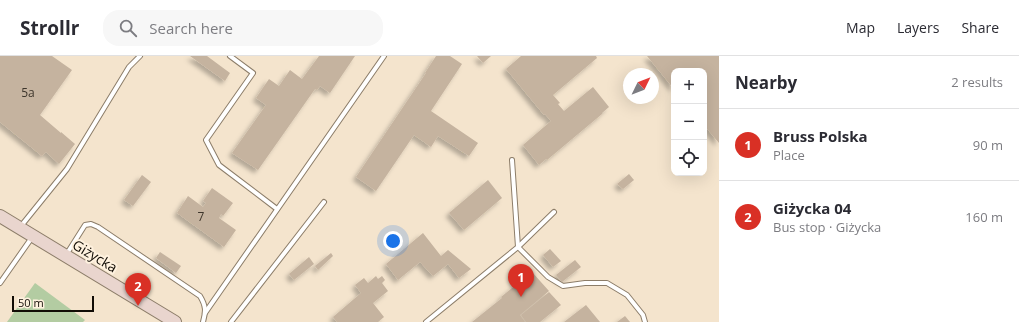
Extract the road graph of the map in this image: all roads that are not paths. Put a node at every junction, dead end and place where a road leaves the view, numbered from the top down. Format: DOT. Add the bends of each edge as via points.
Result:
graph roads {
  1 [pos="140,56"];
  2 [pos="230,56"];
  3 [pos="384,56"];
  4 [pos="512,160"];
  5 [pos="324,202"];
  6 [pos="277,210"];
  7 [pos="554,212"];
  8 [pos="0,216"];
  9 [pos="19,228"];
  10 [pos="33,236"];
  11 [pos="518,247"];
  12 [pos="65,256"];
  13 [pos="0,283"];
  14 [pos="205,313"];
  15 [pos="175,322"];
  16 [pos="203,322"];
  17 [pos="230,322"];
  18 [pos="426,322"];
  19 [pos="645,322"];
  1 -- 9 [label="lane" via="129,67 67,169"];
  2 -- 6 [label="lane" via="253,73 206,140 219,165"];
  3 -- 6 [label="lane"];
  4 -- 11 [label="lane"];
  5 -- 17 [label="lane"];
  6 -- 14 [label="lane"];
  7 -- 11 [label="lane"];
  8 -- 9 [label="street, Giżycka"];
  9 -- 10 [label="street, Giżycka"];
  10 -- 12 [label="street, Giżycka"];
  10 -- 13 [label="lane"];
  11 -- 18 [label="lane"];
  11 -- 19 [label="lane" via="548,277 563,286 607,283 627,295 643,315"];
  12 -- 14 [label="lane" via="85,225 91,224 200,296"];
  12 -- 15 [label="street, Giżycka"];
  14 -- 16 [label="lane"];
}
